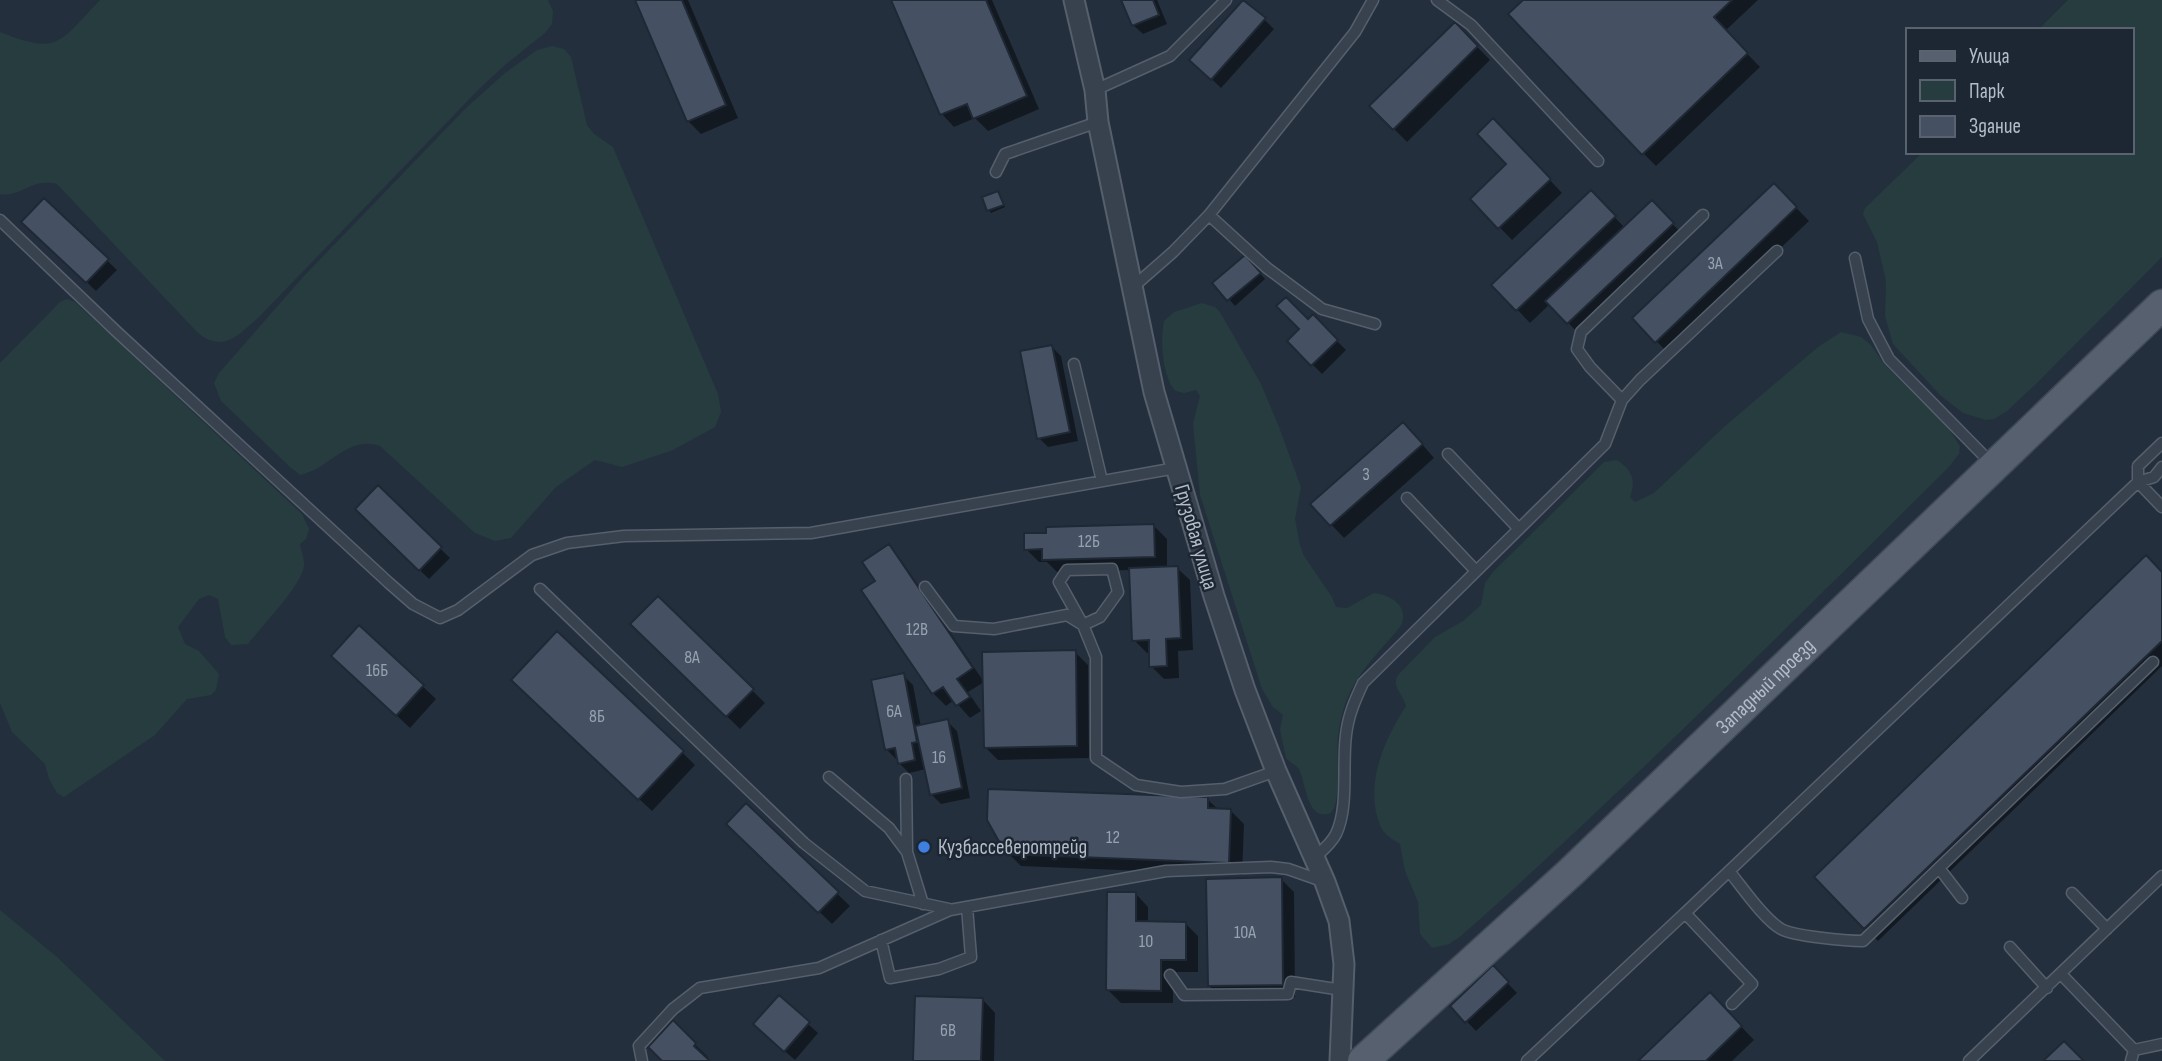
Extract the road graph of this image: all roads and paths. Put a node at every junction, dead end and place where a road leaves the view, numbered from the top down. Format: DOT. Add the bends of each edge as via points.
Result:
graph roads {
  1 [pos="1074,0"];
  2 [pos="1226,0"];
  3 [pos="1373,0"];
  4 [pos="1437,0"];
  5 [pos="1094,90"];
  6 [pos="1098,122"];
  7 [pos="1598,161"];
  8 [pos="996,172"];
  9 [pos="1209,215"];
  10 [pos="1703,215"];
  11 [pos="0,220"];
  12 [pos="1777,251"];
  13 [pos="1855,258"];
  14 [pos="1133,287"];
  15 [pos="2162,305"];
  16 [pos="1375,324"];
  17 [pos="1074,364"];
  18 [pos="1622,400"];
  19 [pos="2162,443"];
  20 [pos="1448,454"];
  21 [pos="1994,466"];
  22 [pos="2162,467"];
  23 [pos="1176,468"];
  24 [pos="1102,481"];
  25 [pos="2138,482"];
  26 [pos="1407,498"];
  27 [pos="2162,507"];
  28 [pos="1519,529"];
  29 [pos="1476,571"];
  30 [pos="925,587"];
  31 [pos="540,589"];
  32 [pos="1083,625"];
  33 [pos="2153,662"];
  34 [pos="1276,771"];
  35 [pos="829,777"];
  36 [pos="906,779"];
  37 [pos="907,852"];
  38 [pos="1314,858"];
  39 [pos="1939,869"];
  40 [pos="1729,871"];
  41 [pos="2162,876"];
  42 [pos="1325,882"];
  43 [pos="2072,893"];
  44 [pos="1962,898"];
  45 [pos="923,904"];
  46 [pos="967,907"];
  47 [pos="950,909"];
  48 [pos="1685,913"];
  49 [pos="2106,929"];
  50 [pos="881,940"];
  51 [pos="2010,947"];
  52 [pos="2061,974"];
  53 [pos="1170,975"];
  54 [pos="2048,988"];
  55 [pos="1342,989"];
  56 [pos="1732,1004"];
  57 [pos="2162,1044"];
  58 [pos="2134,1050"];
  59 [pos="642,1061"];
  60 [pos="1340,1061"];
  61 [pos="1363,1061"];
  62 [pos="1527,1061"];
  63 [pos="1969,1061"];
  64 [pos="2131,1061"];
  1 -- 5 [label="street, Грузовая улица"];
  2 -- 5 [label="lane" via="1170,56"];
  3 -- 9 [label="lane" via="1355,32"];
  4 -- 7 [label="lane" via="1471,25"];
  5 -- 6 [label="street, Грузовая улица"];
  6 -- 8 [label="lane" via="1006,153"];
  6 -- 14 [label="street, Грузовая улица"];
  9 -- 14 [label="lane"];
  9 -- 16 [label="lane" via="1267,268 1322,309"];
  10 -- 18 [label="lane" via="1581,332 1577,349"];
  11 -- 24 [label="lane" via="389,583 413,604 440,618 458,610 532,555 567,543 624,536 811,533"];
  12 -- 18 [label="lane"];
  13 -- 21 [label="lane" via="1868,319 1889,359"];
  14 -- 23 [label="street, Грузовая улица" via="1154,392"];
  15 -- 21 [label="main road, Западный проезд"];
  17 -- 24 [label="lane"];
  18 -- 28 [label="lane" via="1605,444"];
  19 -- 25 [label="lane" via="2138,466"];
  20 -- 28 [label="lane"];
  21 -- 61 [label="main road, Западный проезд" via="1571,872"];
  22 -- 25 [label="lane" via="2154,477"];
  23 -- 24 [label="lane"];
  23 -- 34 [label="street, Грузовая улица" via="1245,690"];
  25 -- 27 [label="lane"];
  25 -- 40 [label="lane"];
  26 -- 29 [label="lane"];
  28 -- 29 [label="lane"];
  29 -- 38 [label="lane" via="1363,683 1346,734 1342,810 1336,833"];
  30 -- 32 [label="lane" via="954,626 994,629 1067,615"];
  31 -- 45 [label="lane" via="804,843 865,891"];
  32 -- 32 [label="lane" via="1059,582 1068,570 1112,569 1118,592 1100,617"];
  32 -- 34 [label="lane" via="1096,657 1096,758 1136,785 1181,792 1225,789"];
  33 -- 39 [label="lane"];
  34 -- 38 [label="street, Грузовая улица"];
  35 -- 37 [label="lane" via="889,828"];
  36 -- 37 [label="lane"];
  37 -- 45 [label="lane"];
  38 -- 42 [label="street, Грузовая улица"];
  39 -- 40 [label="lane" via="1863,941 1781,929"];
  39 -- 44 [label="lane"];
  40 -- 48 [label="lane"];
  41 -- 49 [label="lane"];
  42 -- 46 [label="lane" via="1271,867 1166,871"];
  42 -- 55 [label="street, Грузовая улица" via="1342,935"];
  43 -- 49 [label="lane"];
  45 -- 47 [label="lane"];
  46 -- 47 [label="lane"];
  46 -- 50 [label="lane" via="971,957 939,969 890,978"];
  47 -- 50 [label="lane"];
  48 -- 56 [label="lane" via="1752,984"];
  48 -- 62 [label="lane"];
  49 -- 52 [label="lane"];
  50 -- 59 [label="lane" via="819,968 700,988 639,1046"];
  51 -- 54 [label="lane"];
  52 -- 54 [label="lane"];
  52 -- 58 [label="lane"];
  53 -- 55 [label="lane" via="1184,995 1288,995 1291,982"];
  54 -- 63 [label="lane"];
  55 -- 60 [label="street, Грузовая улица"];
  57 -- 58 [label="lane"];
  58 -- 64 [label="lane"];
}
